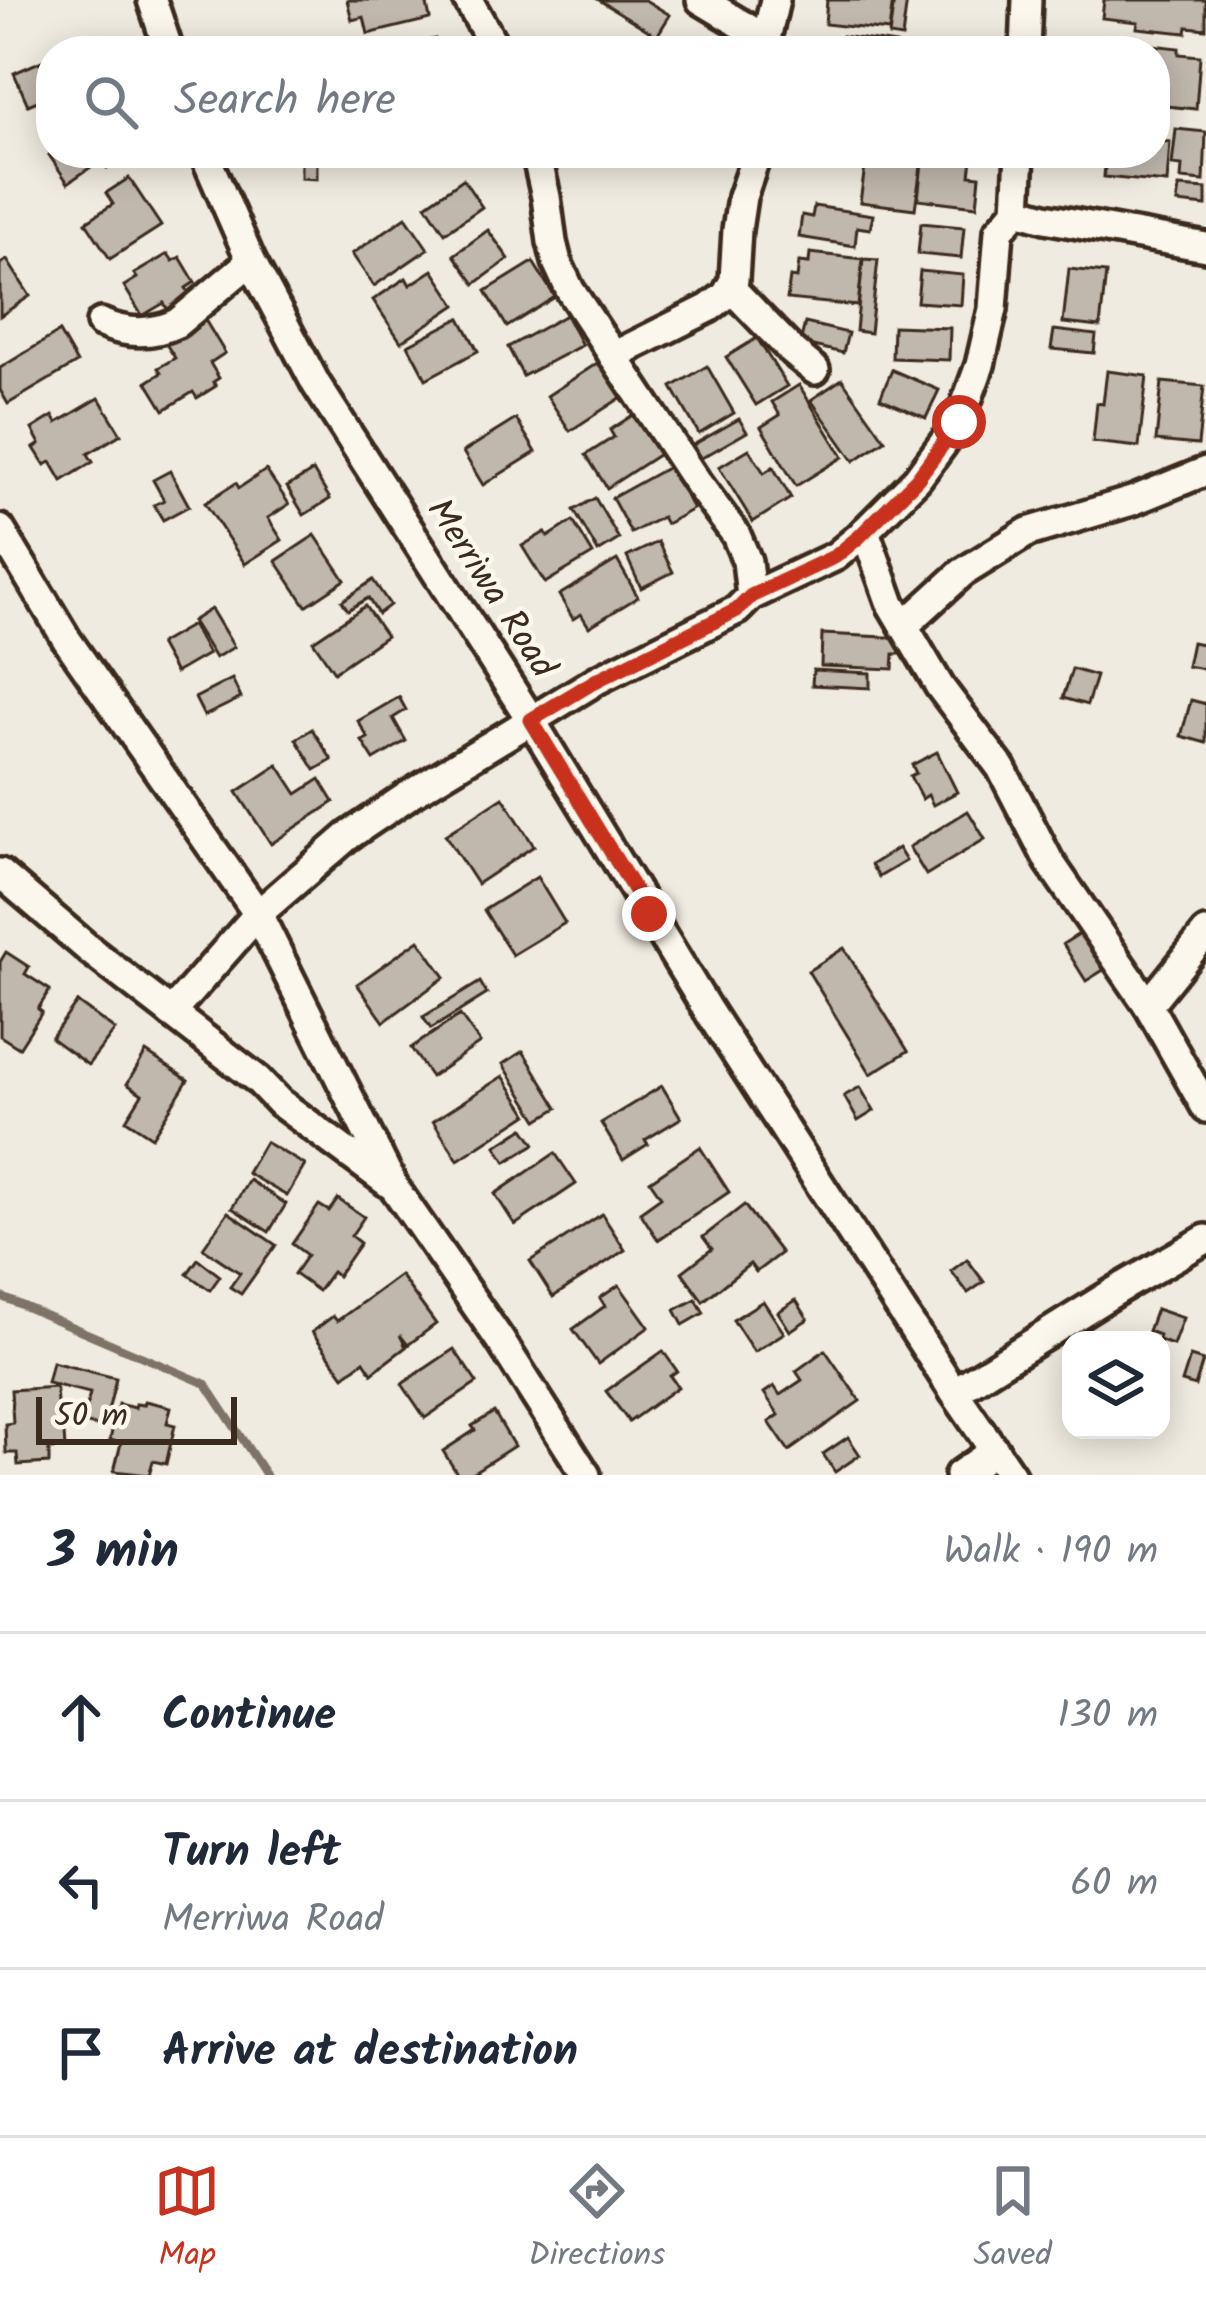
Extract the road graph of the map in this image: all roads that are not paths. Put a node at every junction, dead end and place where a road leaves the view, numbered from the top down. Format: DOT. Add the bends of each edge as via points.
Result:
graph roads {
  1 [pos="152,0"];
  2 [pos="468,0"];
  3 [pos="701,0"];
  4 [pos="775,0"];
  5 [pos="1027,0"];
  6 [pos="164,36"];
  7 [pos="488,36"];
  8 [pos="753,36"];
  9 [pos="768,36"];
  10 [pos="1025,36"];
  11 [pos="210,168"];
  12 [pos="539,168"];
  13 [pos="753,168"];
  14 [pos="1019,168"];
  15 [pos="1017,210"];
  16 [pos="1206,247"];
  17 [pos="251,261"];
  18 [pos="731,288"];
  19 [pos="101,323"];
  20 [pos="613,356"];
  21 [pos="815,370"];
  22 [pos="1206,471"];
  23 [pos="0,529"];
  24 [pos="865,531"];
  25 [pos="751,596"];
  26 [pos="904,626"];
  27 [pos="531,720"];
  28 [pos="0,873"];
  29 [pos="258,914"];
  30 [pos="1206,933"];
  31 [pos="1148,1005"];
  32 [pos="172,1013"];
  33 [pos="1206,1108"];
  34 [pos="394,1187"];
  35 [pos="1206,1239"];
  36 [pos="954,1392"];
  37 [pos="994,1450"];
  38 [pos="586,1475"];
  39 [pos="959,1475"];
  40 [pos="1011,1475"];
  1 -- 6 [label="street"];
  2 -- 7 [label="street"];
  3 -- 8 [label="street"];
  4 -- 9 [label="street"];
  5 -- 10 [label="street"];
  11 -- 17 [label="street, Merriwa Road"];
  12 -- 20 [label="street" via="557,262"];
  13 -- 18 [label="street"];
  14 -- 15 [label="street"];
  15 -- 16 [label="street"];
  15 -- 24 [label="street" via="1000,231 993,309 959,422"];
  17 -- 19 [label="street" via="164,329"];
  17 -- 27 [label="street, Merriwa Road" via="316,383"];
  18 -- 20 [label="street" via="709,308"];
  18 -- 21 [label="street"];
  20 -- 25 [label="street" via="736,536"];
  22 -- 26 [label="street" via="1028,532 962,573"];
  23 -- 29 [label="street"];
  24 -- 25 [label="street" via="836,556"];
  24 -- 26 [label="street"];
  25 -- 27 [label="street"];
  26 -- 31 [label="street"];
  27 -- 29 [label="street" via="348,836"];
  27 -- 36 [label="street, Merriwa Road"];
  28 -- 32 [label="street"];
  29 -- 32 [label="street"];
  29 -- 34 [label="street"];
  30 -- 31 [label="street"];
  31 -- 33 [label="street"];
  32 -- 34 [label="street"];
  34 -- 38 [label="street"];
  35 -- 36 [label="street"];
  36 -- 37 [label="street, Merriwa Road"];
  37 -- 39 [label="street"];
  37 -- 40 [label="street, Merriwa Road"];
}
